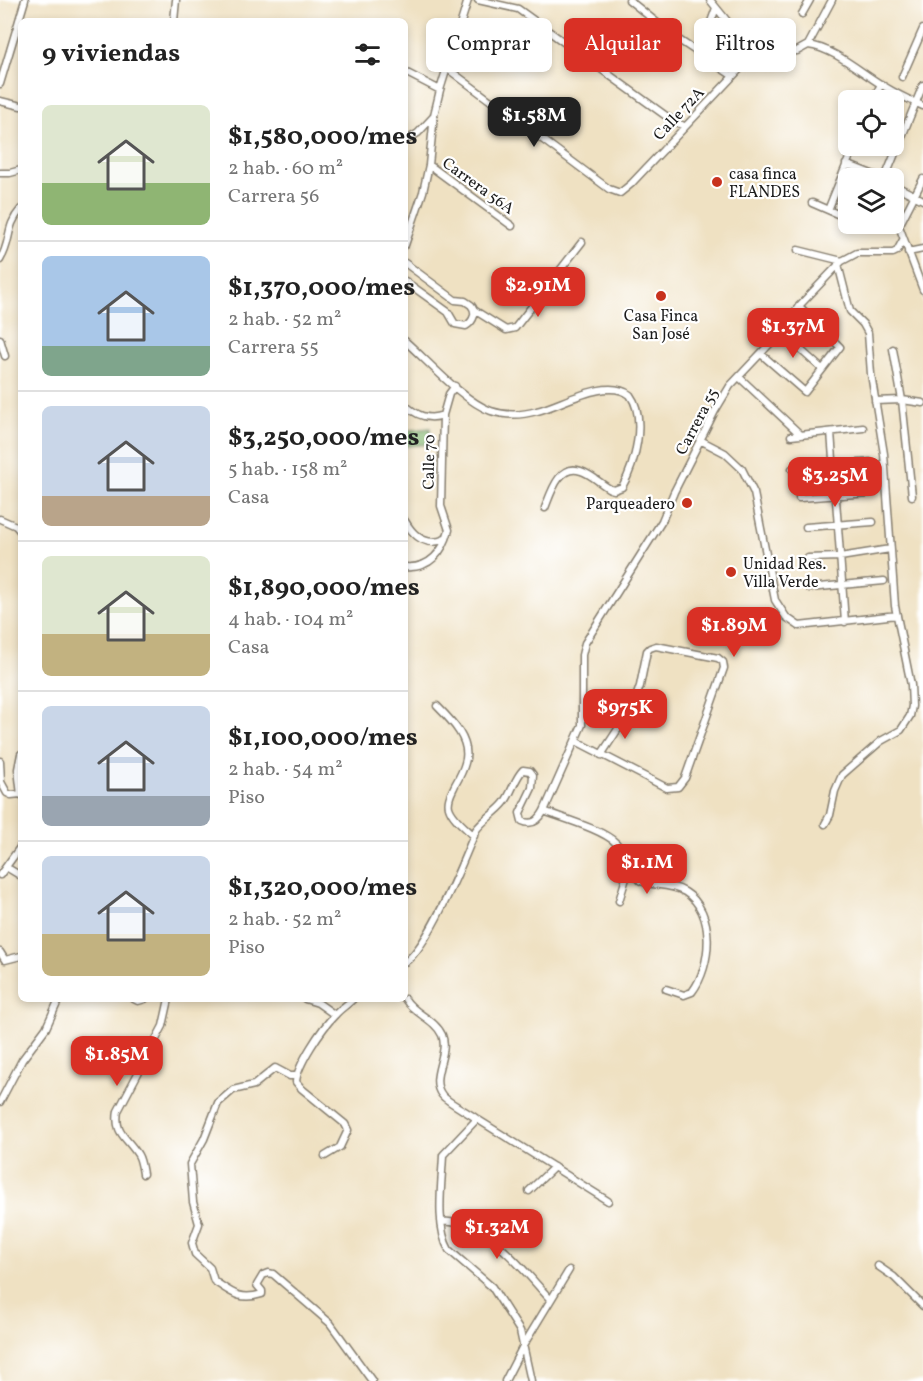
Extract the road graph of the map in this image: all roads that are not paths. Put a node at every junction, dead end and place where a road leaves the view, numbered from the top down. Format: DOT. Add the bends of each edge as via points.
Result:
graph roads {
  1 [pos="25,0"];
  2 [pos="176,0"];
  3 [pos="468,0"];
  4 [pos="478,0"];
  5 [pos="629,0"];
  6 [pos="710,0"];
  7 [pos="810,0"];
  8 [pos="832,0"];
  9 [pos="716,8"];
  10 [pos="802,14"];
  11 [pos="19,18"];
  12 [pos="174,18"];
  13 [pos="463,18"];
  14 [pos="712,18"];
  15 [pos="724,18"];
  16 [pos="18,22"];
  17 [pos="923,29"];
  18 [pos="808,45"];
  19 [pos="914,49"];
  20 [pos="0,50"];
  21 [pos="796,51"];
  22 [pos="923,53"];
  23 [pos="8,54"];
  24 [pos="447,72"];
  25 [pos="452,72"];
  26 [pos="737,72"];
  27 [pos="408,74"];
  28 [pos="733,76"];
  29 [pos="902,77"];
  30 [pos="0,84"];
  31 [pos="881,84"];
  32 [pos="923,85"];
  33 [pos="440,90"];
  34 [pos="878,90"];
  35 [pos="0,101"];
  36 [pos="18,105"];
  37 [pos="920,105"];
  38 [pos="434,115"];
  39 [pos="684,126"];
  40 [pos="418,133"];
  41 [pos="408,139"];
  42 [pos="432,142"];
  43 [pos="850,156"];
  44 [pos="846,164"];
  45 [pos="429,165"];
  46 [pos="857,168"];
  47 [pos="888,168"];
  48 [pos="18,171"];
  49 [pos="0,173"];
  50 [pos="923,179"];
  51 [pos="904,190"];
  52 [pos="914,196"];
  53 [pos="923,200"];
  54 [pos="812,203"];
  55 [pos="828,210"];
  56 [pos="904,212"];
  57 [pos="18,214"];
  58 [pos="838,214"];
  59 [pos="512,226"];
  60 [pos="901,234"];
  61 [pos="408,238"];
  62 [pos="903,240"];
  63 [pos="582,242"];
  64 [pos="923,249"];
  65 [pos="798,250"];
  66 [pos="908,252"];
  67 [pos="0,260"];
  68 [pos="840,262"];
  69 [pos="408,265"];
  70 [pos="408,283"];
  71 [pos="923,290"];
  72 [pos="799,306"];
  73 [pos="474,310"];
  74 [pos="781,332"];
  75 [pos="0,339"];
  76 [pos="408,344"];
  77 [pos="893,349"];
  78 [pos="761,354"];
  79 [pos="5,356"];
  80 [pos="822,369"];
  81 [pos="740,377"];
  82 [pos="455,386"];
  83 [pos="875,400"];
  84 [pos="902,400"];
  85 [pos="923,403"];
  86 [pos="408,407"];
  87 [pos="442,415"];
  88 [pos="863,428"];
  89 [pos="831,432"];
  90 [pos="791,435"];
  91 [pos="801,435"];
  92 [pos="700,440"];
  93 [pos="870,462"];
  94 [pos="833,465"];
  95 [pos="792,468"];
  96 [pos="870,493"];
  97 [pos="836,495"];
  98 [pos="912,496"];
  99 [pos="799,498"];
  100 [pos="545,508"];
  101 [pos="0,519"];
  102 [pos="873,522"];
  103 [pos="838,525"];
  104 [pos="408,526"];
  105 [pos="806,527"];
  106 [pos="18,528"];
  107 [pos="446,539"];
  108 [pos="890,549"];
  109 [pos="840,557"];
  110 [pos="808,558"];
  111 [pos="408,567"];
  112 [pos="884,581"];
  113 [pos="843,586"];
  114 [pos="809,588"];
  115 [pos="897,615"];
  116 [pos="845,622"];
  117 [pos="437,706"];
  118 [pos="576,741"];
  119 [pos="601,756"];
  120 [pos="0,761"];
  121 [pos="18,795"];
  122 [pos="544,811"];
  123 [pos="825,824"];
  124 [pos="474,836"];
  125 [pos="18,850"];
  126 [pos="630,865"];
  127 [pos="6,867"];
  128 [pos="18,874"];
  129 [pos="0,875"];
  130 [pos="619,901"];
  131 [pos="0,952"];
  132 [pos="18,957"];
  133 [pos="408,959"];
  134 [pos="2,961"];
  135 [pos="666,989"];
  136 [pos="58,1002"];
  137 [pos="168,1002"];
  138 [pos="315,1002"];
  139 [pos="350,1002"];
  140 [pos="408,1002"];
  141 [pos="335,1015"];
  142 [pos="297,1076"];
  143 [pos="0,1102"];
  144 [pos="477,1119"];
  145 [pos="325,1156"];
  146 [pos="554,1167"];
  147 [pos="143,1174"];
  148 [pos="529,1191"];
  149 [pos="608,1201"];
  150 [pos="441,1221"];
  151 [pos="878,1266"];
  152 [pos="569,1270"];
  153 [pos="550,1299"];
  154 [pos="923,1306"];
  155 [pos="523,1346"];
  156 [pos="372,1381"];
  157 [pos="505,1381"];
  158 [pos="531,1381"];
  1 -- 11 [label="street"];
  2 -- 12 [label="street"];
  3 -- 13 [label="street"];
  4 -- 39 [label="street" via="518,9"];
  5 -- 28 [label="street"];
  6 -- 9 [label="street"];
  7 -- 10 [label="street"];
  8 -- 18 [label="street"];
  9 -- 14 [label="street"];
  9 -- 15 [label="street"];
  16 -- 23 [label="street"];
  17 -- 19 [label="street"];
  18 -- 21 [label="street"];
  18 -- 31 [label="street" via="850,63"];
  19 -- 22 [label="street"];
  19 -- 29 [label="street"];
  20 -- 23 [label="street"];
  23 -- 30 [label="street"];
  24 -- 33 [label="street"];
  25 -- 39 [label="street, Calle 72A" via="609,189 620,193"];
  26 -- 28 [label="street, Calle 72A"];
  27 -- 33 [label="street"];
  28 -- 39 [label="street, Calle 72A"];
  31 -- 34 [label="street"];
  31 -- 37 [label="street"];
  32 -- 37 [label="street"];
  33 -- 38 [label="street"];
  35 -- 36 [label="street"];
  37 -- 47 [label="street"];
  38 -- 40 [label="street"];
  38 -- 42 [label="street"];
  40 -- 41 [label="street"];
  40 -- 42 [label="street"];
  42 -- 45 [label="street"];
  43 -- 44 [label="street"];
  44 -- 46 [label="street"];
  44 -- 55 [label="street"];
  45 -- 59 [label="street, Carrera 56A"];
  45 -- 61 [label="street"];
  48 -- 49 [label="street"];
  50 -- 52 [label="street"];
  51 -- 52 [label="street"];
  52 -- 53 [label="street"];
  52 -- 56 [label="street"];
  54 -- 55 [label="street"];
  55 -- 58 [label="street"];
  57 -- 67 [label="street" via="10,226 8,248"];
  60 -- 62 [label="street"];
  62 -- 66 [label="street"];
  62 -- 68 [label="street" via="893,253 857,253"];
  63 -- 73 [label="street" via="515,328 506,330"];
  64 -- 66 [label="street"];
  65 -- 68 [label="street"];
  66 -- 71 [label="street"];
  68 -- 72 [label="street, Carrera 55"];
  68 -- 83 [label="street" via="850,311 868,333"];
  69 -- 73 [label="street"];
  70 -- 73 [label="street" via="448,312 458,326 469,324"];
  72 -- 74 [label="street, Carrera 55"];
  72 -- 80 [label="street" via="840,347"];
  74 -- 78 [label="street, Carrera 55"];
  74 -- 80 [label="street"];
  75 -- 79 [label="street"];
  76 -- 82 [label="street"];
  77 -- 84 [label="street"];
  78 -- 80 [label="street" via="805,392"];
  78 -- 81 [label="street, Carrera 55"];
  81 -- 91 [label="street"];
  81 -- 92 [label="street, Carrera 55" via="730,386"];
  82 -- 87 [label="street, Calle 70"];
  82 -- 100 [label="street" via="485,408 512,414 537,411 597,390 621,391 632,398 637,448 622,487 610,489 583,471 569,471 556,481"];
  83 -- 84 [label="street"];
  83 -- 108 [label="street" via="884,454"];
  84 -- 85 [label="street"];
  84 -- 98 [label="street"];
  86 -- 87 [label="street" via="425,417"];
  87 -- 107 [label="street, Calle 70" via="441,506 449,530"];
  88 -- 89 [label="street"];
  89 -- 91 [label="street"];
  89 -- 94 [label="street"];
  90 -- 91 [label="street"];
  92 -- 116 [label="street" via="725,453 742,469 754,493 775,600 786,617 799,626"];
  92 -- 118 [label="street, Carrera 55" via="662,521 585,643 582,725"];
  93 -- 94 [label="street"];
  94 -- 95 [label="street"];
  94 -- 97 [label="street"];
  96 -- 97 [label="street"];
  97 -- 99 [label="street"];
  97 -- 103 [label="street"];
  101 -- 106 [label="street"];
  102 -- 103 [label="street"];
  103 -- 105 [label="street"];
  103 -- 109 [label="street"];
  104 -- 107 [label="street" via="422,541"];
  107 -- 111 [label="street" via="430,562"];
  108 -- 109 [label="street"];
  108 -- 115 [label="street"];
  109 -- 110 [label="street"];
  109 -- 113 [label="street"];
  112 -- 113 [label="street"];
  113 -- 114 [label="street"];
  113 -- 116 [label="street"];
  115 -- 116 [label="street"];
  115 -- 123 [label="street" via="911,685 910,716 901,730 881,741 842,776"];
  117 -- 124 [label="street" via="453,722 466,750 465,765 448,800 452,813"];
  118 -- 119 [label="street"];
  118 -- 122 [label="street"];
  119 -- 119 [label="street" via="633,706 650,648 656,646 723,662 680,786 667,788"];
  120 -- 121 [label="street" via="3,787 11,795"];
  122 -- 124 [label="street" via="538,821 522,821 533,780 530,771 523,770 503,805 481,823"];
  122 -- 126 [label="street" via="609,837"];
  124 -- 133 [label="street" via="434,923"];
  125 -- 127 [label="street"];
  126 -- 130 [label="street"];
  126 -- 135 [label="street" via="641,881 666,884 687,893 703,913 707,939 696,987 684,995"];
  127 -- 128 [label="street"];
  127 -- 129 [label="street"];
  131 -- 134 [label="street"];
  132 -- 134 [label="street"];
  136 -- 143 [label="street"];
  137 -- 147 [label="street" via="162,1026 116,1121 139,1157"];
  138 -- 141 [label="street"];
  139 -- 141 [label="street"];
  140 -- 144 [label="street" via="442,1034 444,1049 437,1081 441,1095"];
  141 -- 142 [label="street"];
  142 -- 145 [label="street" via="296,1082 302,1089 348,1130 340,1147"];
  142 -- 156 [label="street" via="275,1068 254,1085 232,1090 218,1103 190,1164 193,1202 199,1218 192,1242 195,1254 210,1268 214,1281 241,1296 262,1294 257,1285 268,1273 273,1274 330,1323"];
  144 -- 146 [label="street"];
  144 -- 150 [label="street" via="443,1155"];
  146 -- 148 [label="street"];
  146 -- 149 [label="street"];
  150 -- 153 [label="street" via="464,1225 484,1236 510,1255"];
  150 -- 155 [label="street" via="448,1250 492,1287 520,1331"];
  151 -- 154 [label="street"];
  152 -- 153 [label="street"];
  153 -- 155 [label="street"];
  155 -- 157 [label="street"];
  155 -- 158 [label="street"];
}
